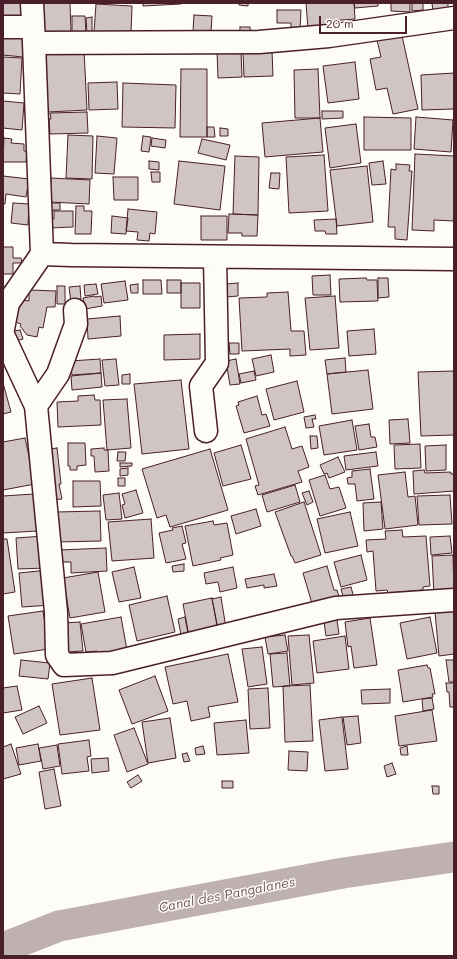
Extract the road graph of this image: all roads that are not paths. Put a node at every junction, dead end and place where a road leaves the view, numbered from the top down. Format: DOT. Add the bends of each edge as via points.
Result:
graph roads {
  1 [pos="32,3"];
  2 [pos="454,18"];
  3 [pos="3,27"];
  4 [pos="34,35"];
  5 [pos="42,254"];
  6 [pos="214,257"];
  7 [pos="454,259"];
  8 [pos="24,279"];
  9 [pos="3,282"];
  10 [pos="75,310"];
  11 [pos="3,329"];
  12 [pos="3,335"];
  13 [pos="36,406"];
  14 [pos="206,430"];
  15 [pos="454,600"];
  1 -- 4 [label="street"];
  2 -- 4 [label="street" via="329,36 259,42"];
  3 -- 4 [label="street"];
  4 -- 5 [label="street"];
  5 -- 6 [label="street"];
  5 -- 8 [label="street"];
  6 -- 7 [label="street"];
  6 -- 14 [label="street" via="217,363 201,386"];
  8 -- 9 [label="street"];
  8 -- 11 [label="street" via="8,303"];
  10 -- 13 [label="street" via="76,324 58,374"];
  12 -- 13 [label="street"];
  13 -- 15 [label="street" via="56,612 57,655 64,665 112,663 336,608"];
}
